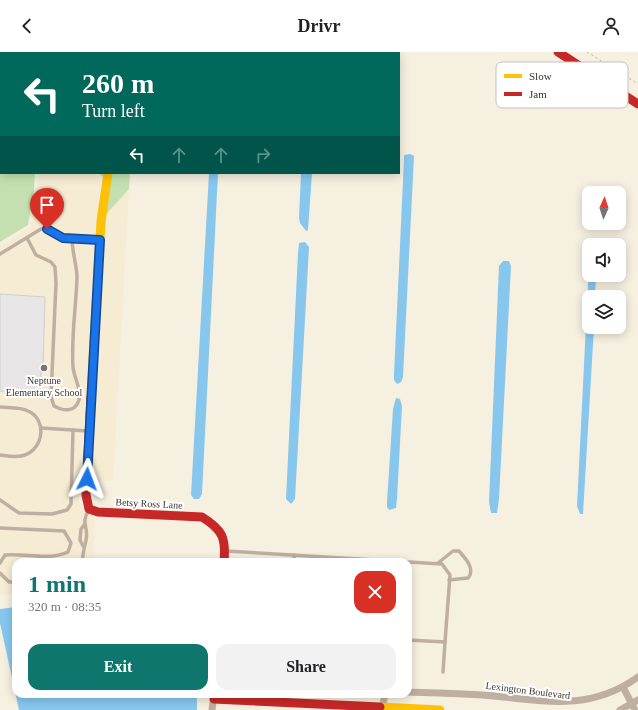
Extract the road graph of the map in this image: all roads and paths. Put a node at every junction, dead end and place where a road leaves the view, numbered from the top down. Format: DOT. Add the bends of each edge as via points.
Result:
graph roads {
  1 [pos="558,52"];
  2 [pos="586,52"];
  3 [pos="573,62"];
  4 [pos="602,62"];
  5 [pos="628,78"];
  6 [pos="638,84"];
  7 [pos="628,98"];
  8 [pos="638,104"];
  9 [pos="108,174"];
  10 [pos="26,238"];
  11 [pos="72,238"];
  12 [pos="100,240"];
  13 [pos="0,254"];
  14 [pos="0,407"];
  15 [pos="41,428"];
  16 [pos="73,430"];
  17 [pos="90,431"];
  18 [pos="0,455"];
  19 [pos="0,500"];
  20 [pos="89,509"];
  21 [pos="0,528"];
  22 [pos="226,551"];
  23 [pos="294,555"];
  24 [pos="82,558"];
  25 [pos="225,558"];
  26 [pos="324,558"];
  27 [pos="412,562"];
  28 [pos="0,563"];
  29 [pos="438,563"];
  30 [pos="0,573"];
  31 [pos="449,580"];
  32 [pos="12,582"];
  33 [pos="412,640"];
  34 [pos="445,642"];
  35 [pos="443,672"];
  36 [pos="638,677"];
  37 [pos="624,689"];
  38 [pos="412,692"];
  39 [pos="214,698"];
  40 [pos="223,698"];
  41 [pos="384,698"];
  42 [pos="638,700"];
  43 [pos="302,707"];
  44 [pos="541,707"];
  45 [pos="633,707"];
  46 [pos="382,708"];
  47 [pos="212,710"];
  48 [pos="440,710"];
  49 [pos="620,710"];
  1 -- 3 [label="street"];
  2 -- 4 [label="path"];
  5 -- 6 [label="path"];
  7 -- 8 [label="street"];
  9 -- 12 [label="street"];
  10 -- 11 [label="lane" via="47,229 63,238"];
  10 -- 11 [label="lane" via="36,255 51,262 54,267 56,283 51,397 54,406 65,410 76,406 80,394 73,367 77,275"];
  10 -- 13 [label="lane"];
  11 -- 12 [label="lane"];
  12 -- 17 [label="street"];
  14 -- 15 [label="lane" via="28,411 38,420"];
  15 -- 16 [label="lane"];
  15 -- 18 [label="lane" via="38,445 29,453 19,456"];
  16 -- 17 [label="lane"];
  16 -- 19 [label="lane" via="71,504 67,510 52,514 19,513"];
  17 -- 20 [label="street" via="86,495"];
  20 -- 22 [label="street, Betsy Ross Lane" via="98,512 202,518 215,525 224,535"];
  20 -- 24 [label="lane" via="81,529"];
  21 -- 28 [label="lane" via="64,531 71,543 68,552 58,557 5,555"];
  22 -- 23 [label="lane"];
  22 -- 25 [label="street, Betsy Ross Lane"];
  23 -- 26 [label="lane"];
  27 -- 29 [label="lane"];
  29 -- 31 [label="lane" via="447,569"];
  29 -- 31 [label="lane" via="453,551 459,551 465,558 472,570 471,574 468,578"];
  30 -- 32 [label="lane" via="8,582"];
  31 -- 34 [label="lane"];
  33 -- 34 [label="lane"];
  34 -- 35 [label="lane"];
  36 -- 37 [label="street, Lexington Boulevard"];
  37 -- 44 [label="street, Lexington Boulevard" via="593,704 578,707"];
  37 -- 45 [label="street"];
  38 -- 44 [label="street, Lexington Boulevard" via="493,696"];
  39 -- 47 [label="street"];
  40 -- 43 [label="street"];
  41 -- 46 [label="street"];
  42 -- 45 [label="street"];
  43 -- 46 [label="street"];
  45 -- 49 [label="street"];
  46 -- 48 [label="street"];
}
